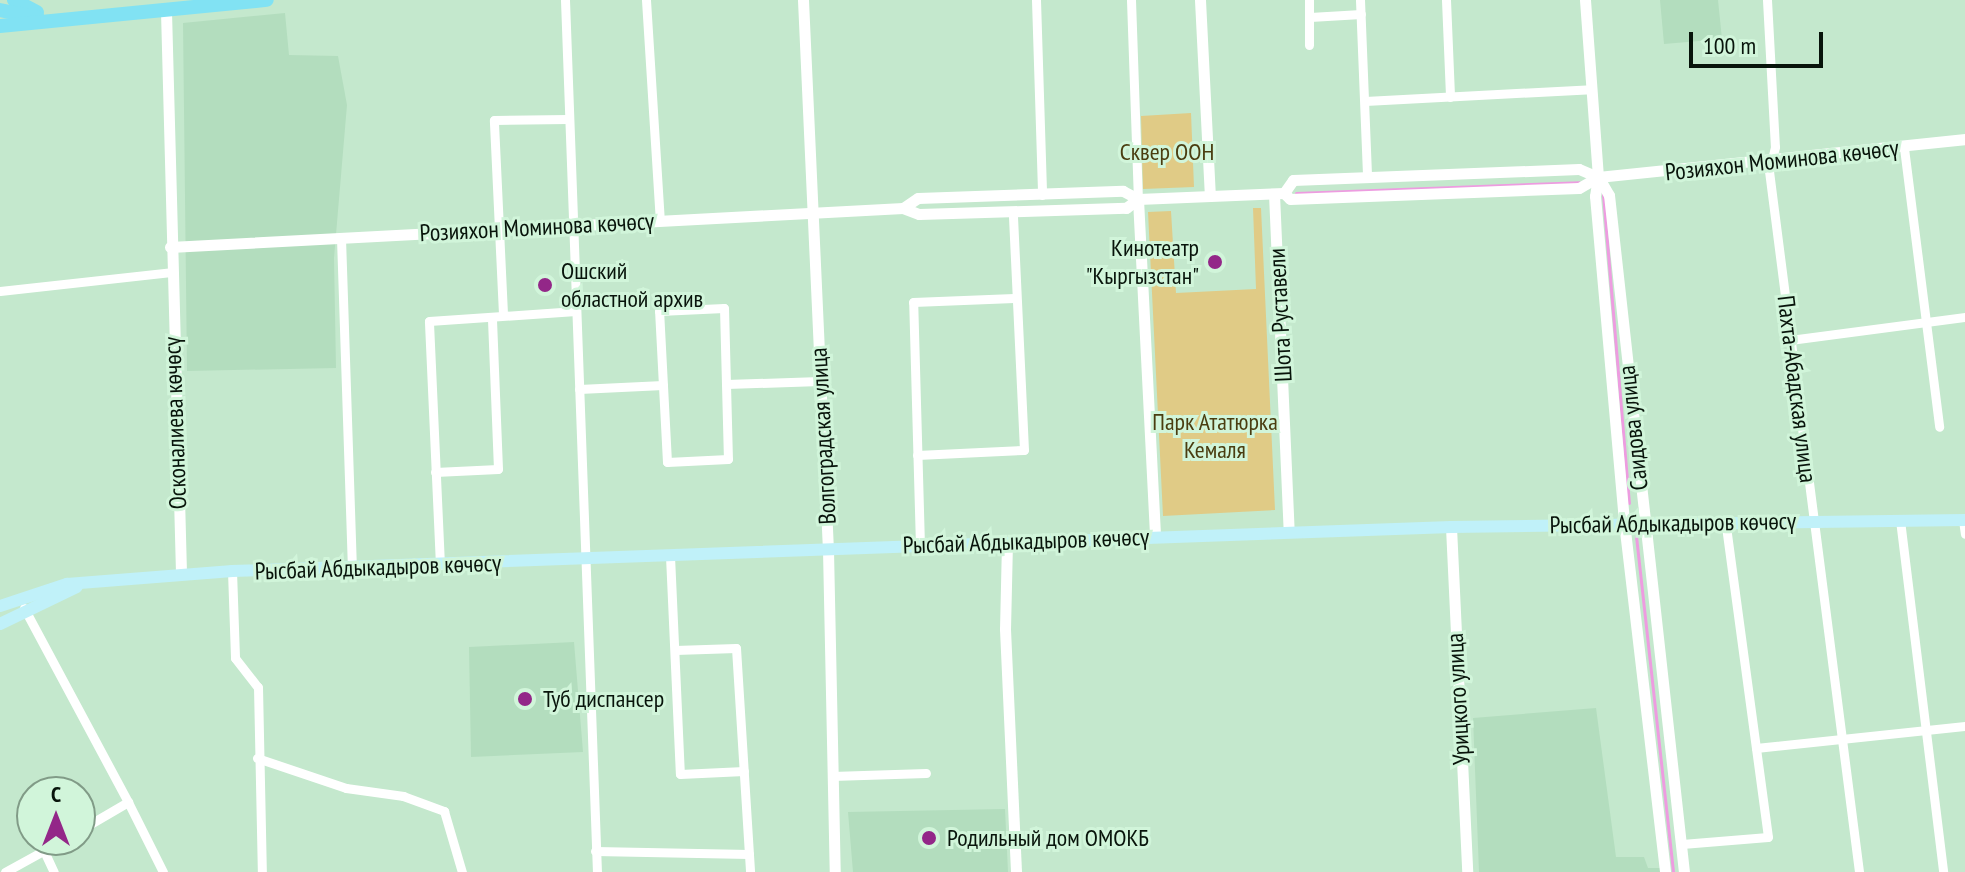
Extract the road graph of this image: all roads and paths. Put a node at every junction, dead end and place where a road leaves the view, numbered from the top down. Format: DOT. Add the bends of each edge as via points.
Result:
graph roads {
  1 [pos="14,0"];
  2 [pos="267,0"];
  3 [pos="565,0"];
  4 [pos="646,0"];
  5 [pos="803,0"];
  6 [pos="1036,0"];
  7 [pos="1131,0"];
  8 [pos="1200,0"];
  9 [pos="1309,0"];
  10 [pos="1360,0"];
  11 [pos="1446,0"];
  12 [pos="1585,0"];
  13 [pos="1767,0"];
  14 [pos="0,10"];
  15 [pos="166,11"];
  16 [pos="1361,14"];
  17 [pos="1310,17"];
  18 [pos="57,19"];
  19 [pos="0,26"];
  20 [pos="1309,45"];
  21 [pos="1591,89"];
  22 [pos="1450,97"];
  23 [pos="1365,101"];
  24 [pos="568,119"];
  25 [pos="1965,139"];
  26 [pos="1904,148"];
  27 [pos="1772,161"];
  28 [pos="1367,177"];
  29 [pos="1598,177"];
  30 [pos="1279,194"];
  31 [pos="1042,195"];
  32 [pos="1210,196"];
  33 [pos="1138,199"];
  34 [pos="903,208"];
  35 [pos="1013,213"];
  36 [pos="813,214"];
  37 [pos="660,221"];
  38 [pos="572,225"];
  39 [pos="497,230"];
  40 [pos="341,238"];
  41 [pos="170,247"];
  42 [pos="171,272"];
  43 [pos="0,291"];
  44 [pos="1014,298"];
  45 [pos="576,311"];
  46 [pos="503,314"];
  47 [pos="492,317"];
  48 [pos="1965,317"];
  49 [pos="1927,322"];
  50 [pos="1790,340"];
  51 [pos="820,381"];
  52 [pos="726,384"];
  53 [pos="663,385"];
  54 [pos="579,389"];
  55 [pos="1939,427"];
  56 [pos="917,455"];
  57 [pos="435,472"];
  58 [pos="1900,520"];
  59 [pos="1964,520"];
  60 [pos="1643,521"];
  61 [pos="1725,521"];
  62 [pos="1814,521"];
  63 [pos="1624,522"];
  64 [pos="1451,527"];
  65 [pos="1289,532"];
  66 [pos="1965,534"];
  67 [pos="1155,536"];
  68 [pos="1007,542"];
  69 [pos="920,546"];
  70 [pos="828,550"];
  71 [pos="670,556"];
  72 [pos="587,559"];
  73 [pos="440,565"];
  74 [pos="352,568"];
  75 [pos="232,571"];
  76 [pos="181,574"];
  77 [pos="87,582"];
  78 [pos="19,597"];
  79 [pos="0,606"];
  80 [pos="26,611"];
  81 [pos="0,624"];
  82 [pos="675,650"];
  83 [pos="1965,726"];
  84 [pos="1927,730"];
  85 [pos="1843,739"];
  86 [pos="1756,748"];
  87 [pos="257,758"];
  88 [pos="744,771"];
  89 [pos="926,773"];
  90 [pos="832,776"];
  91 [pos="128,802"];
  92 [pos="96,821"];
  93 [pos="1682,844"];
  94 [pos="595,851"];
  95 [pos="749,854"];
  96 [pos="35,856"];
  97 [pos="5,872"];
  98 [pos="163,872"];
  99 [pos="262,872"];
  100 [pos="462,872"];
  101 [pos="597,872"];
  102 [pos="750,872"];
  103 [pos="835,872"];
  104 [pos="1016,872"];
  105 [pos="1467,872"];
  106 [pos="1665,872"];
  107 [pos="1684,872"];
  108 [pos="1859,872"];
  109 [pos="1943,872"];
  1 -- 18 [label="main road"];
  2 -- 15 [label="main road"];
  3 -- 24 [label="street"];
  4 -- 37 [label="street"];
  5 -- 36 [label="street, Волгоградская улица"];
  6 -- 31 [label="street"];
  7 -- 33 [label="street"];
  8 -- 32 [label="street"];
  9 -- 17 [label="street"];
  10 -- 16 [label="street"];
  11 -- 22 [label="street"];
  12 -- 21 [label="street, Саидова улица"];
  13 -- 27 [label="street, Пахта-Абадская улица"];
  14 -- 18 [label="main road"];
  15 -- 18 [label="main road"];
  15 -- 41 [label="street, Осконалиева көчөсү"];
  16 -- 17 [label="street"];
  16 -- 23 [label="street"];
  17 -- 20 [label="street"];
  18 -- 19 [label="main road"];
  21 -- 22 [label="street"];
  21 -- 29 [label="street, Саидова улица"];
  22 -- 23 [label="street"];
  23 -- 28 [label="street"];
  24 -- 38 [label="street"];
  24 -- 39 [label="street" via="494,120"];
  25 -- 26 [label="street, Розияхон Моминова көчөсү"];
  26 -- 27 [label="street, Розияхон Моминова көчөсү"];
  26 -- 49 [label="street"];
  27 -- 29 [label="street, Розияхон Моминова көчөсү"];
  27 -- 50 [label="street, Пахта-Абадская улица"];
  28 -- 29 [label="street, Розияхон Моминова көчөсү" via="1579,169"];
  28 -- 30 [label="street, Розияхон Моминова көчөсү" via="1293,180"];
  29 -- 30 [label="street, Розияхон Моминова көчөсү" via="1579,188 1406,197 1290,199"];
  29 -- 60 [label="street, Саидова улица" via="1609,195"];
  29 -- 63 [label="street, Саидова улица" via="1595,196"];
  30 -- 32 [label="street, Розияхон Моминова көчөсү"];
  30 -- 65 [label="street, Шота Руставели"];
  31 -- 33 [label="street, Розияхон Моминова көчөсү" via="1123,191"];
  31 -- 34 [label="street, Розияхон Моминова көчөсү" via="918,198"];
  32 -- 33 [label="street, Розияхон Моминова көчөсү"];
  33 -- 35 [label="street, Розияхон Моминова көчөсү" via="1126,208"];
  33 -- 67 [label="street"];
  34 -- 35 [label="street, Розияхон Моминова көчөсү" via="919,214"];
  34 -- 36 [label="street, Розияхон Моминова көчөсү"];
  35 -- 44 [label="street"];
  36 -- 37 [label="street, Розияхон Моминова көчөсү"];
  36 -- 51 [label="street, Волгоградская улица"];
  37 -- 38 [label="street, Розияхон Моминова көчөсү"];
  38 -- 39 [label="street, Розияхон Моминова көчөсү"];
  38 -- 45 [label="street"];
  39 -- 40 [label="street, Розияхон Моминова көчөсү"];
  39 -- 46 [label="street"];
  40 -- 41 [label="street, Розияхон Моминова көчөсү"];
  40 -- 74 [label="street"];
  41 -- 42 [label="street, Осконалиева көчөсү"];
  42 -- 43 [label="street"];
  42 -- 76 [label="street, Осконалиева көчөсү"];
  44 -- 56 [label="street" via="913,302"];
  44 -- 56 [label="street" via="1024,450"];
  45 -- 46 [label="street"];
  45 -- 54 [label="street"];
  46 -- 47 [label="street"];
  47 -- 57 [label="street" via="429,321"];
  47 -- 57 [label="street" via="498,469"];
  48 -- 49 [label="street"];
  49 -- 50 [label="street"];
  49 -- 55 [label="street"];
  50 -- 62 [label="street, Пахта-Абадская улица"];
  51 -- 52 [label="street"];
  51 -- 70 [label="street, Волгоградская улица"];
  52 -- 53 [label="street" via="728,459 667,462"];
  52 -- 53 [label="street" via="724,308 659,311"];
  53 -- 54 [label="street"];
  54 -- 72 [label="street"];
  56 -- 69 [label="street"];
  57 -- 73 [label="street"];
  58 -- 59 [label="main road, Рысбай Абдыкадыров көчөсү"];
  58 -- 62 [label="main road, Рысбай Абдыкадыров көчөсү"];
  58 -- 84 [label="street"];
  59 -- 66 [label="street"];
  60 -- 61 [label="main road, Рысбай Абдыкадыров көчөсү"];
  60 -- 63 [label="main road, Рысбай Абдыкадыров көчөсү"];
  60 -- 93 [label="street, Саидова улица"];
  61 -- 62 [label="main road, Рысбай Абдыкадыров көчөсү"];
  61 -- 86 [label="street"];
  62 -- 85 [label="street, Пахта-Абадская улица"];
  63 -- 64 [label="main road, Рысбай Абдыкадыров көчөсү"];
  63 -- 106 [label="street, Саидова улица"];
  64 -- 65 [label="main road, Рысбай Абдыкадыров көчөсү"];
  64 -- 105 [label="street, Урицкого улица"];
  65 -- 67 [label="main road, Рысбай Абдыкадыров көчөсү"];
  67 -- 68 [label="main road, Рысбай Абдыкадыров көчөсү"];
  68 -- 69 [label="main road, Рысбай Абдыкадыров көчөсү"];
  68 -- 104 [label="street" via="1005,629"];
  69 -- 70 [label="main road, Рысбай Абдыкадыров көчөсү"];
  70 -- 71 [label="main road, Рысбай Абдыкадыров көчөсү"];
  70 -- 90 [label="street, Волгоградская улица"];
  71 -- 72 [label="main road, Рысбай Абдыкадыров көчөсү"];
  71 -- 82 [label="street"];
  72 -- 73 [label="main road, Рысбай Абдыкадыров көчөсү"];
  72 -- 94 [label="street"];
  73 -- 74 [label="main road, Рысбай Абдыкадыров көчөсү"];
  74 -- 75 [label="main road, Рысбай Абдыкадыров көчөсү"];
  75 -- 76 [label="main road, Рысбай Абдыкадыров көчөсү"];
  75 -- 87 [label="street" via="235,658 258,687"];
  76 -- 77 [label="main road, Рысбай Абдыкадыров көчөсү"];
  77 -- 78 [label="main road, Рысбай Абдыкадыров көчөсү"];
  77 -- 80 [label="main road, Рысбай Абдыкадыров көчөсү"];
  78 -- 79 [label="main road, Рысбай Абдыкадыров көчөсү"];
  78 -- 80 [label="street"];
  80 -- 81 [label="main road, Рысбай Абдыкадыров көчөсү"];
  80 -- 91 [label="street"];
  82 -- 88 [label="street" via="736,648"];
  82 -- 88 [label="street" via="680,774"];
  83 -- 84 [label="street"];
  84 -- 85 [label="street"];
  84 -- 109 [label="street"];
  85 -- 86 [label="street"];
  85 -- 108 [label="street, Пахта-Абадская улица"];
  86 -- 93 [label="street" via="1768,837"];
  87 -- 99 [label="street"];
  87 -- 100 [label="street" via="346,788 403,796 444,811"];
  88 -- 95 [label="street"];
  89 -- 90 [label="street"];
  90 -- 103 [label="street, Волгоградская улица"];
  91 -- 92 [label="street"];
  91 -- 98 [label="street"];
  93 -- 107 [label="street, Саидова улица"];
  94 -- 95 [label="street"];
  94 -- 101 [label="street"];
  95 -- 102 [label="street"];
  96 -- 97 [label="street"];
}
